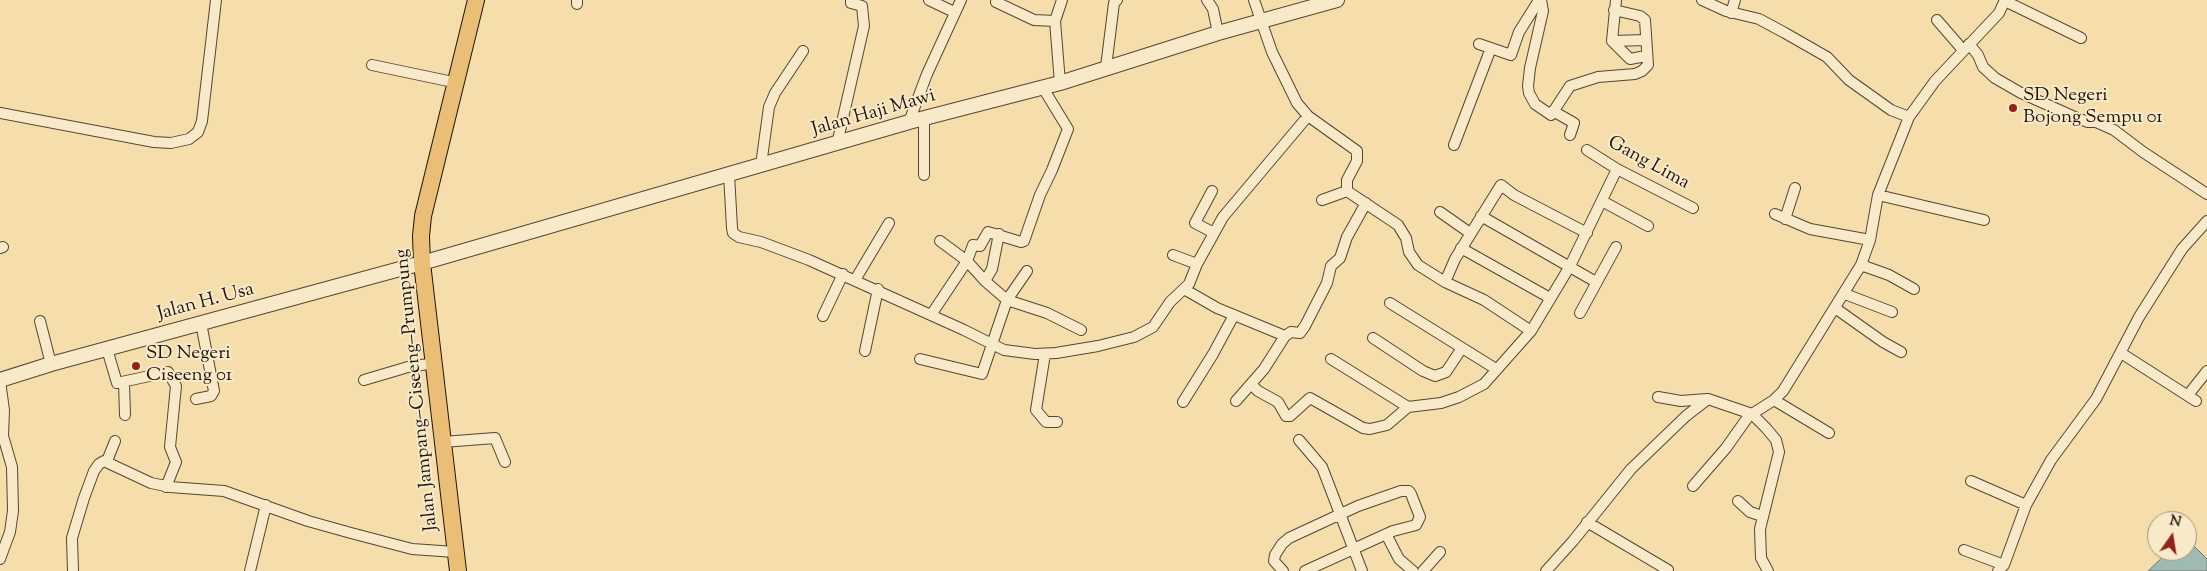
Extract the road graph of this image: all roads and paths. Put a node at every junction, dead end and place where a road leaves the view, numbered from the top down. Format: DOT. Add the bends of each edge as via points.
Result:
graph roads {
  1 [pos="216,0"];
  2 [pos="476,0"];
  3 [pos="851,0"];
  4 [pos="929,0"];
  5 [pos="961,0"];
  6 [pos="1062,0"];
  7 [pos="1207,0"];
  8 [pos="1254,0"];
  9 [pos="1337,0"];
  10 [pos="1540,0"];
  11 [pos="1702,0"];
  12 [pos="1735,0"];
  13 [pos="1113,1"];
  14 [pos="2005,1"];
  15 [pos="996,2"];
  16 [pos="1615,5"];
  17 [pos="954,12"];
  18 [pos="1731,13"];
  19 [pos="1937,20"];
  20 [pos="1055,21"];
  21 [pos="1261,22"];
  22 [pos="1218,34"];
  23 [pos="2081,38"];
  24 [pos="1646,40"];
  25 [pos="1612,41"];
  26 [pos="1479,44"];
  27 [pos="1966,47"];
  28 [pos="1491,48"];
  29 [pos="803,51"];
  30 [pos="1646,56"];
  31 [pos="372,64"];
  32 [pos="1106,67"];
  33 [pos="455,80"];
  34 [pos="1060,83"];
  35 [pos="1043,88"];
  36 [pos="1553,111"];
  37 [pos="0,113"];
  38 [pos="1308,116"];
  39 [pos="1909,117"];
  40 [pos="924,119"];
  41 [pos="909,122"];
  42 [pos="1570,135"];
  43 [pos="837,144"];
  44 [pos="1454,145"];
  45 [pos="1587,150"];
  46 [pos="761,165"];
  47 [pos="1616,169"];
  48 [pos="729,174"];
  49 [pos="924,175"];
  50 [pos="1795,188"];
  51 [pos="1212,191"];
  52 [pos="1347,191"];
  53 [pos="2207,194"];
  54 [pos="1878,195"];
  55 [pos="1322,200"];
  56 [pos="1602,201"];
  57 [pos="1366,203"];
  58 [pos="1693,208"];
  59 [pos="1440,212"];
  60 [pos="1774,214"];
  61 [pos="1481,216"];
  62 [pos="1785,219"];
  63 [pos="1984,220"];
  64 [pos="2207,221"];
  65 [pos="889,223"];
  66 [pos="1648,226"];
  67 [pos="1214,233"];
  68 [pos="1470,233"];
  69 [pos="1586,233"];
  70 [pos="1000,234"];
  71 [pos="1870,240"];
  72 [pos="940,241"];
  73 [pos="1616,247"];
  74 [pos="1461,248"];
  75 [pos="1173,254"];
  76 [pos="967,261"];
  77 [pos="422,264"];
  78 [pos="1197,264"];
  79 [pos="1861,265"];
  80 [pos="1570,266"];
  81 [pos="1027,271"];
  82 [pos="843,274"];
  83 [pos="854,280"];
  84 [pos="985,281"];
  85 [pos="1445,282"];
  86 [pos="1596,282"];
  87 [pos="1184,289"];
  88 [pos="1914,289"];
  89 [pos="878,290"];
  90 [pos="1845,294"];
  91 [pos="1550,298"];
  92 [pos="1007,300"];
  93 [pos="1390,303"];
  94 [pos="1835,308"];
  95 [pos="1892,312"];
  96 [pos="1580,313"];
  97 [pos="931,315"];
  98 [pos="1234,315"];
  99 [pos="823,316"];
  100 [pos="40,321"];
  101 [pos="201,323"];
  102 [pos="1081,330"];
  103 [pos="1531,331"];
  104 [pos="1285,336"];
  105 [pos="1373,338"];
  106 [pos="991,345"];
  107 [pos="1462,348"];
  108 [pos="107,349"];
  109 [pos="865,351"];
  110 [pos="1901,352"];
  111 [pos="2121,353"];
  112 [pos="1045,354"];
  113 [pos="920,359"];
  114 [pos="1331,359"];
  115 [pos="435,363"];
  116 [pos="52,364"];
  117 [pos="1496,369"];
  118 [pos="2207,371"];
  119 [pos="0,380"];
  120 [pos="364,380"];
  121 [pos="124,382"];
  122 [pos="1252,384"];
  123 [pos="1658,397"];
  124 [pos="196,399"];
  125 [pos="1708,399"];
  126 [pos="1774,400"];
  127 [pos="1236,401"];
  128 [pos="1183,402"];
  129 [pos="1408,407"];
  130 [pos="1752,414"];
  131 [pos="125,415"];
  132 [pos="1057,422"];
  133 [pos="1829,433"];
  134 [pos="1300,440"];
  135 [pos="114,442"];
  136 [pos="443,442"];
  137 [pos="107,461"];
  138 [pos="504,462"];
  139 [pos="1971,481"];
  140 [pos="1694,486"];
  141 [pos="166,487"];
  142 [pos="1738,501"];
  143 [pos="266,505"];
  144 [pos="2026,505"];
  145 [pos="1340,515"];
  146 [pos="1762,516"];
  147 [pos="1587,522"];
  148 [pos="1386,534"];
  149 [pos="2,547"];
  150 [pos="1353,549"];
  151 [pos="1964,550"];
  152 [pos="455,552"];
  153 [pos="1440,552"];
  154 [pos="0,559"];
  155 [pos="2001,568"];
  156 [pos="1668,570"];
  157 [pos="1766,570"];
  158 [pos="73,571"];
  159 [pos="250,571"];
  160 [pos="458,571"];
  161 [pos="1284,571"];
  162 [pos="1306,571"];
  163 [pos="1362,571"];
  164 [pos="1413,571"];
  165 [pos="1423,571"];
  166 [pos="1546,571"];
  1 -- 37 [label="street" via="202,121 198,132 189,139 154,142"];
  2 -- 33 [label="main road, Jalan Jampang–Ciseeng–Prumpung"];
  3 -- 43 [label="street" via="851,3 862,6 864,26"];
  4 -- 17 [label="street"];
  5 -- 17 [label="street"];
  6 -- 20 [label="street"];
  7 -- 22 [label="street" via="1213,9"];
  8 -- 21 [label="street"];
  9 -- 21 [label="street, Jalan Haji Mawi"];
  10 -- 28 [label="street" via="1519,32 1510,55"];
  10 -- 36 [label="street" via="1543,11 1528,76 1529,93 1535,104 1550,115"];
  11 -- 18 [label="street"];
  12 -- 18 [label="street"];
  13 -- 32 [label="street"];
  14 -- 23 [label="street"];
  14 -- 27 [label="street" via="1999,13"];
  15 -- 20 [label="street" via="1034,20"];
  16 -- 24 [label="street" via="1643,18"];
  16 -- 25 [label="street"];
  17 -- 41 [label="street"];
  18 -- 39 [label="street" via="1759,19 1827,57 1861,89 1890,110"];
  19 -- 27 [label="street"];
  20 -- 34 [label="street"];
  21 -- 22 [label="street, Jalan Haji Mawi"];
  21 -- 38 [label="street" via="1285,82"];
  22 -- 32 [label="street, Jalan Haji Mawi"];
  24 -- 25 [label="street"];
  24 -- 30 [label="street"];
  25 -- 30 [label="street" via="1630,59"];
  26 -- 28 [label="street"];
  27 -- 39 [label="street" via="1935,81"];
  27 -- 53 [label="street" via="1978,55 1981,64 1995,78 2088,122 2114,130"];
  28 -- 44 [label="street"];
  29 -- 46 [label="street" via="769,107"];
  30 -- 36 [label="street" via="1648,65 1639,72 1598,77 1570,86"];
  31 -- 33 [label="street"];
  32 -- 34 [label="street, Jalan Haji Mawi"];
  33 -- 77 [label="main road, Jalan Jampang–Ciseeng–Prumpung" via="423,216"];
  34 -- 35 [label="street, Jalan Haji Mawi"];
  35 -- 40 [label="street, Jalan Haji Mawi"];
  35 -- 70 [label="street" via="1068,129 1067,135 1024,241 1018,242"];
  36 -- 42 [label="street" via="1574,123"];
  38 -- 52 [label="street" via="1357,151 1357,161 1346,180"];
  38 -- 67 [label="street" via="1223,217"];
  39 -- 54 [label="street"];
  40 -- 41 [label="street, Jalan Haji Mawi"];
  40 -- 49 [label="street"];
  41 -- 43 [label="street, Jalan Haji Mawi"];
  43 -- 46 [label="street, Jalan Haji Mawi"];
  45 -- 47 [label="street, Gang Lima"];
  46 -- 48 [label="street, Jalan Haji Mawi"];
  47 -- 56 [label="street"];
  47 -- 58 [label="street, Gang Lima"];
  48 -- 77 [label="street, Jalan Haji Mawi"];
  48 -- 82 [label="street" via="733,233"];
  50 -- 62 [label="street"];
  51 -- 67 [label="street" via="1195,223"];
  52 -- 55 [label="street"];
  52 -- 57 [label="street"];
  54 -- 63 [label="street"];
  54 -- 71 [label="street"];
  56 -- 66 [label="street"];
  56 -- 69 [label="street"];
  57 -- 85 [label="street" via="1398,225 1413,258"];
  57 -- 104 [label="street" via="1347,237 1340,258 1331,266 1327,283 1305,326 1300,333 1291,332"];
  59 -- 68 [label="street"];
  60 -- 62 [label="street"];
  61 -- 68 [label="street"];
  61 -- 69 [label="street" via="1501,185"];
  61 -- 80 [label="street"];
  62 -- 71 [label="street" via="1823,232"];
  64 -- 111 [label="street" via="2182,249 2139,316"];
  65 -- 83 [label="street"];
  67 -- 78 [label="street"];
  68 -- 74 [label="street"];
  69 -- 80 [label="street"];
  70 -- 76 [label="street" via="988,232 980,246 973,246"];
  70 -- 84 [label="street" via="992,269"];
  71 -- 79 [label="street"];
  72 -- 76 [label="street"];
  73 -- 86 [label="street"];
  74 -- 85 [label="street"];
  74 -- 91 [label="street"];
  75 -- 78 [label="street"];
  76 -- 84 [label="street"];
  76 -- 97 [label="street"];
  77 -- 101 [label="street, Jalan H. Usa"];
  77 -- 115 [label="main road, Jalan Jampang–Ciseeng–Prumpung"];
  78 -- 87 [label="street"];
  79 -- 88 [label="street"];
  79 -- 90 [label="street"];
  80 -- 86 [label="street"];
  80 -- 91 [label="street"];
  81 -- 92 [label="street"];
  82 -- 83 [label="street"];
  82 -- 99 [label="street"];
  83 -- 89 [label="street"];
  84 -- 92 [label="street"];
  85 -- 103 [label="street" via="1484,300"];
  86 -- 96 [label="street"];
  87 -- 98 [label="street"];
  87 -- 112 [label="street" via="1170,302 1153,327 1142,334 1098,346"];
  89 -- 97 [label="street"];
  89 -- 109 [label="street"];
  90 -- 94 [label="street"];
  90 -- 95 [label="street"];
  91 -- 103 [label="street"];
  92 -- 102 [label="street" via="1047,313"];
  92 -- 106 [label="street"];
  93 -- 107 [label="street"];
  94 -- 110 [label="street"];
  94 -- 126 [label="street" via="1783,391"];
  97 -- 106 [label="street"];
  98 -- 104 [label="street"];
  98 -- 128 [label="street"];
  100 -- 116 [label="street"];
  101 -- 108 [label="street, Jalan H. Usa"];
  101 -- 124 [label="street" via="214,391 211,396"];
  103 -- 117 [label="street"];
  104 -- 122 [label="street"];
  105 -- 107 [label="street" via="1435,376 1446,372"];
  106 -- 112 [label="street" via="1012,352"];
  106 -- 113 [label="street" via="981,375"];
  107 -- 117 [label="street"];
  108 -- 116 [label="street, Jalan H. Usa"];
  108 -- 121 [label="street" via="116,381"];
  111 -- 118 [label="street" via="2192,398"];
  111 -- 144 [label="street" via="2096,399 2056,453"];
  112 -- 132 [label="street" via="1036,410 1046,422"];
  114 -- 129 [label="street"];
  115 -- 120 [label="street"];
  115 -- 136 [label="main road, Jalan Jampang–Ciseeng–Prumpung"];
  116 -- 119 [label="street, Jalan H. Usa"];
  117 -- 129 [label="street" via="1484,384 1459,397"];
  119 -- 149 [label="street" via="3,436 12,467 13,494 12,522"];
  121 -- 131 [label="street"];
  121 -- 141 [label="street" via="168,372 176,386 170,447 176,462"];
  122 -- 127 [label="street"];
  122 -- 129 [label="street" via="1278,402 1286,416 1310,398 1363,428 1387,425"];
  123 -- 125 [label="street"];
  125 -- 130 [label="street"];
  125 -- 147 [label="street" via="1631,469"];
  126 -- 130 [label="street"];
  126 -- 133 [label="street"];
  130 -- 140 [label="street"];
  130 -- 146 [label="street" via="1772,435 1779,452"];
  134 -- 145 [label="street" via="1322,467"];
  135 -- 137 [label="street"];
  136 -- 138 [label="street" via="495,438"];
  136 -- 152 [label="main road, Jalan Jampang–Ciseeng–Prumpung"];
  137 -- 141 [label="street" via="140,479"];
  137 -- 158 [label="street" via="96,467 84,498 72,538"];
  139 -- 144 [label="street"];
  141 -- 143 [label="street" via="224,491"];
  142 -- 146 [label="street" via="1750,512"];
  143 -- 152 [label="street" via="308,521 412,549"];
  143 -- 159 [label="street"];
  144 -- 155 [label="street"];
  145 -- 148 [label="street" via="1400,491 1409,491 1420,517 1418,523"];
  145 -- 150 [label="street"];
  145 -- 161 [label="street" via="1282,544 1274,561"];
  146 -- 157 [label="street" via="1760,548"];
  147 -- 156 [label="street"];
  147 -- 166 [label="street"];
  148 -- 150 [label="street"];
  148 -- 164 [label="street" via="1399,559"];
  149 -- 154 [label="street"];
  150 -- 162 [label="street"];
  150 -- 163 [label="street"];
  151 -- 155 [label="street"];
  152 -- 160 [label="main road, Jalan Jampang–Ciseeng–Prumpung"];
  153 -- 165 [label="street"];
}
